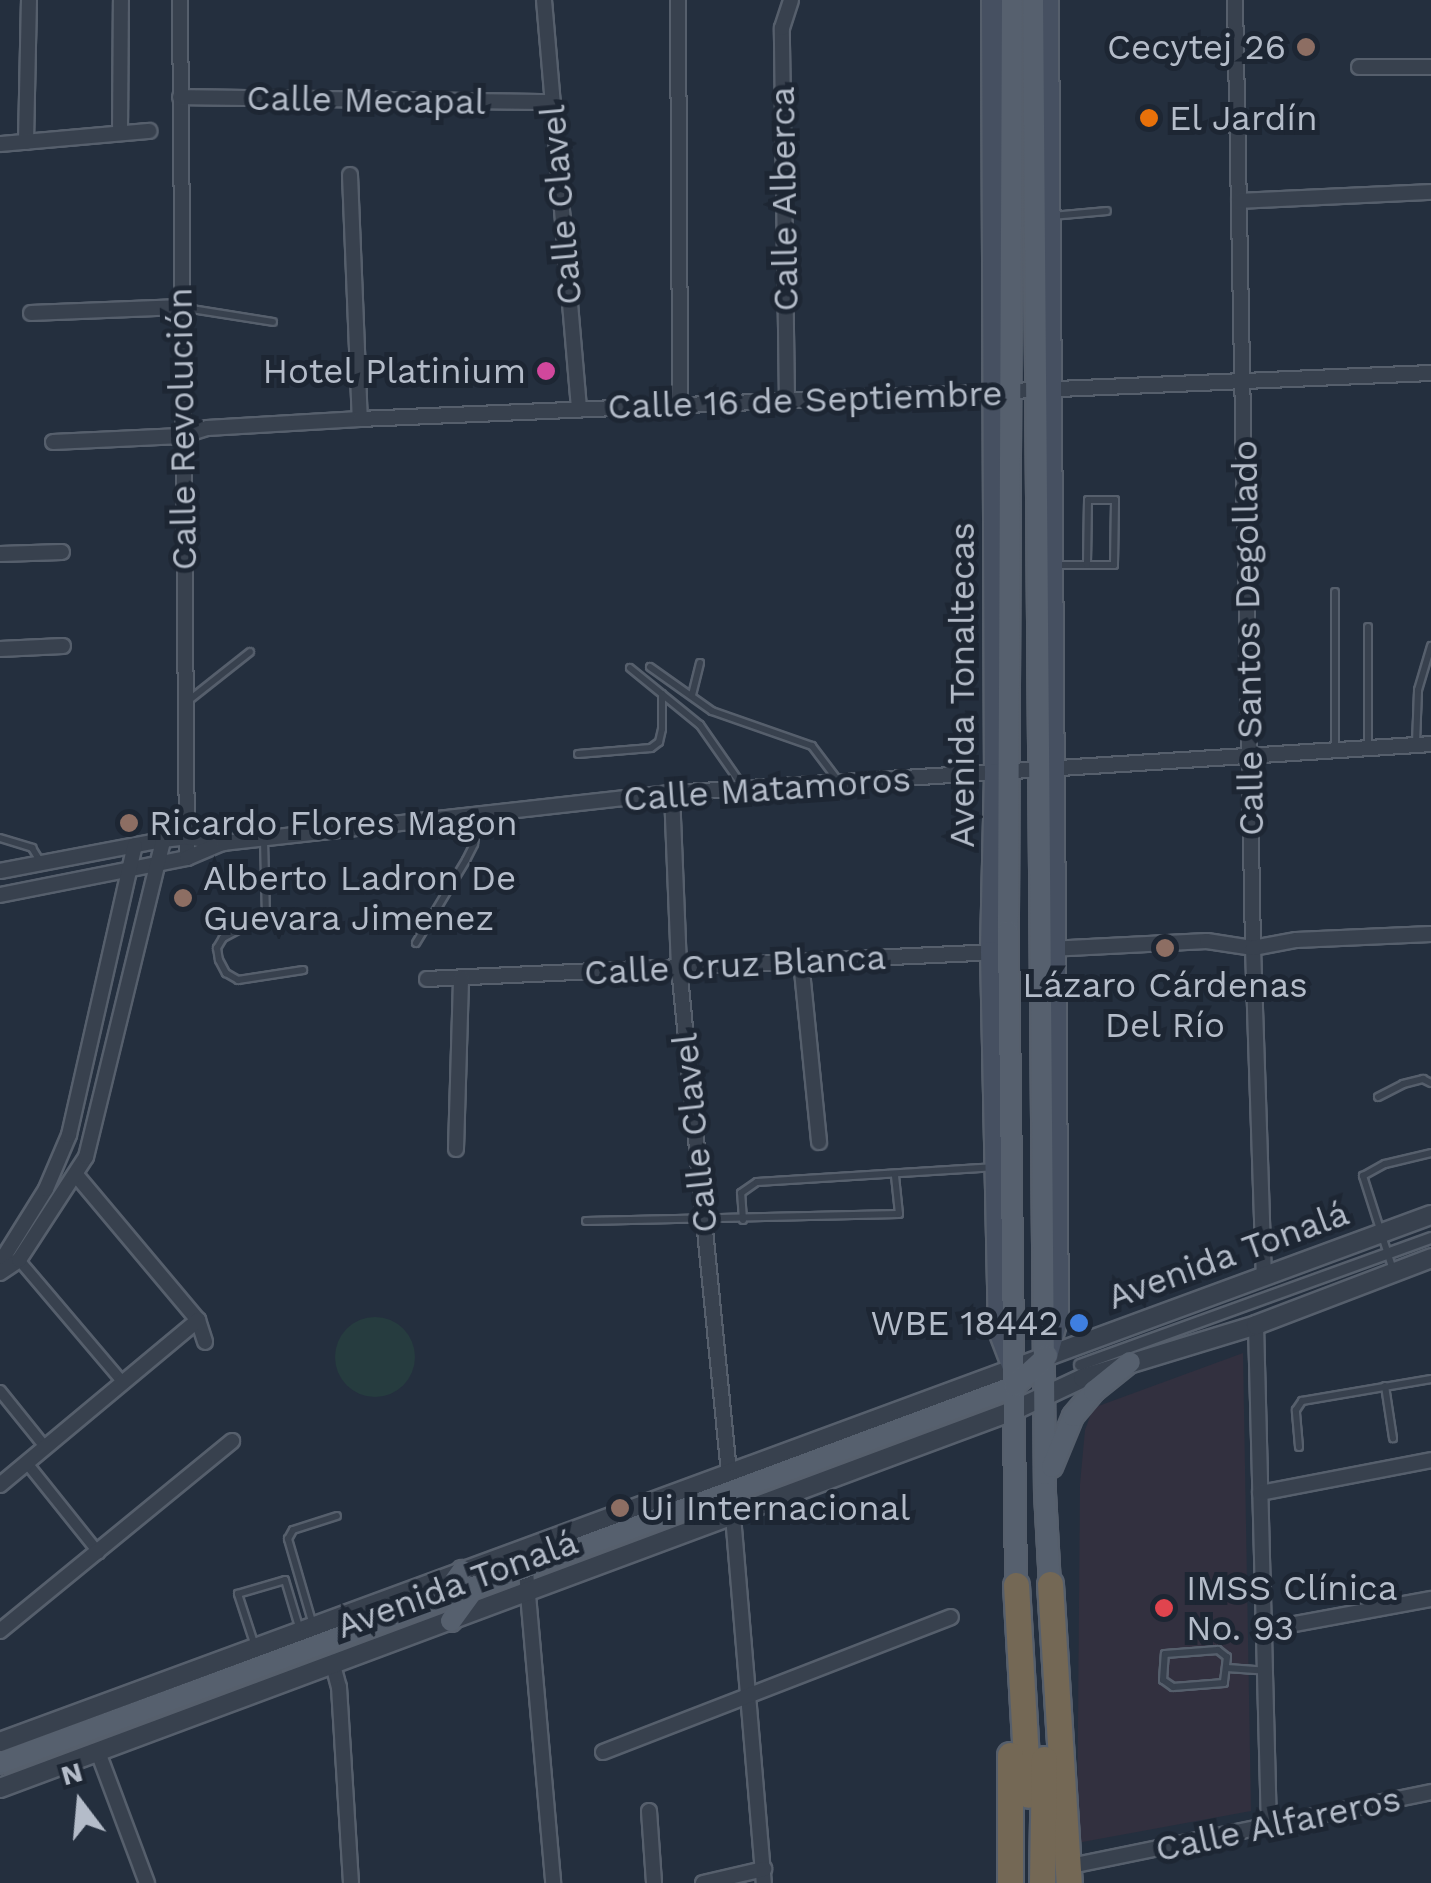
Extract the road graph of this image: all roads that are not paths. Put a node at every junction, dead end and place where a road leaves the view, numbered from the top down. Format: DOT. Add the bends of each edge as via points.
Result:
graph roads {
  1 [pos="29,0"];
  2 [pos="121,0"];
  3 [pos="180,0"];
  4 [pos="544,0"];
  5 [pos="678,0"];
  6 [pos="791,0"];
  7 [pos="992,0"];
  8 [pos="1012,0"];
  9 [pos="1033,0"];
  10 [pos="1048,0"];
  11 [pos="1235,0"];
  12 [pos="1359,67"];
  13 [pos="1431,67"];
  14 [pos="180,96"];
  15 [pos="552,102"];
  16 [pos="149,131"];
  17 [pos="120,133"];
  18 [pos="26,142"];
  19 [pos="0,144"];
  20 [pos="350,175"];
  21 [pos="1431,192"];
  22 [pos="1239,201"];
  23 [pos="1107,211"];
  24 [pos="1051,216"];
  25 [pos="180,308"];
  26 [pos="32,314"];
  27 [pos="272,322"];
  28 [pos="1431,373"];
  29 [pos="1244,381"];
  30 [pos="1042,390"];
  31 [pos="1002,392"];
  32 [pos="787,400"];
  33 [pos="680,405"];
  34 [pos="578,410"];
  35 [pos="360,419"];
  36 [pos="181,436"];
  37 [pos="53,442"];
  38 [pos="62,552"];
  39 [pos="0,554"];
  40 [pos="1052,564"];
  41 [pos="1088,565"];
  42 [pos="1335,592"];
  43 [pos="1368,627"];
  44 [pos="64,646"];
  45 [pos="1431,646"];
  46 [pos="0,650"];
  47 [pos="250,652"];
  48 [pos="700,663"];
  49 [pos="650,667"];
  50 [pos="630,668"];
  51 [pos="662,694"];
  52 [pos="692,695"];
  53 [pos="186,703"];
  54 [pos="1424,744"];
  55 [pos="1368,747"];
  56 [pos="1335,749"];
  57 [pos="578,754"];
  58 [pos="1249,754"];
  59 [pos="1046,769"];
  60 [pos="1002,774"];
  61 [pos="838,780"];
  62 [pos="744,788"];
  63 [pos="672,793"];
  64 [pos="478,815"];
  65 [pos="188,837"];
  66 [pos="0,838"];
  67 [pos="264,838"];
  68 [pos="163,840"];
  69 [pos="224,843"];
  70 [pos="135,845"];
  71 [pos="186,858"];
  72 [pos="42,864"];
  73 [pos="158,864"];
  74 [pos="130,869"];
  75 [pos="0,871"];
  76 [pos="0,896"];
  77 [pos="1431,934"];
  78 [pos="416,943"];
  79 [pos="1253,948"];
  80 [pos="1048,949"];
  81 [pos="1000,952"];
  82 [pos="801,961"];
  83 [pos="679,967"];
  84 [pos="304,970"];
  85 [pos="461,978"];
  86 [pos="427,979"];
  87 [pos="1431,1083"];
  88 [pos="1378,1096"];
  89 [pos="819,1142"];
  90 [pos="456,1150"];
  91 [pos="1431,1153"];
  92 [pos="996,1167"];
  93 [pos="895,1175"];
  94 [pos="76,1176"];
  95 [pos="1431,1215"];
  96 [pos="743,1220"];
  97 [pos="586,1222"];
  98 [pos="704,1222"];
  99 [pos="1380,1234"];
  100 [pos="1431,1238"];
  101 [pos="1,1255"];
  102 [pos="1431,1258"];
  103 [pos="19,1260"];
  104 [pos="1390,1262"];
  105 [pos="0,1273"];
  106 [pos="1264,1276"];
  107 [pos="198,1320"];
  108 [pos="1256,1325"];
  109 [pos="205,1342"];
  110 [pos="1047,1356"];
  111 [pos="1130,1362"];
  112 [pos="1080,1365"];
  113 [pos="1014,1377"];
  114 [pos="1431,1379"];
  115 [pos="124,1384"];
  116 [pos="1385,1386"];
  117 [pos="0,1391"];
  118 [pos="1047,1398"];
  119 [pos="1015,1410"];
  120 [pos="1393,1438"];
  121 [pos="232,1442"];
  122 [pos="1299,1447"];
  123 [pos="46,1448"];
  124 [pos="1431,1460"];
  125 [pos="26,1462"];
  126 [pos="729,1472"];
  127 [pos="0,1485"];
  128 [pos="1045,1493"];
  129 [pos="1260,1493"];
  130 [pos="336,1516"];
  131 [pos="733,1516"];
  132 [pos="99,1552"];
  133 [pos="525,1559"];
  134 [pos="469,1579"];
  135 [pos="1050,1584"];
  136 [pos="1016,1585"];
  137 [pos="530,1592"];
  138 [pos="1431,1599"];
  139 [pos="951,1618"];
  140 [pos="452,1621"];
  141 [pos="307,1629"];
  142 [pos="1267,1629"];
  143 [pos="0,1630"];
  144 [pos="256,1648"];
  145 [pos="332,1665"];
  146 [pos="1227,1668"];
  147 [pos="1267,1672"];
  148 [pos="749,1694"];
  149 [pos="0,1742"];
  150 [pos="98,1752"];
  151 [pos="603,1752"];
  152 [pos="0,1763"];
  153 [pos="0,1788"];
  154 [pos="1431,1792"];
  155 [pos="649,1811"];
  156 [pos="1268,1827"];
  157 [pos="1067,1875"];
  158 [pos="764,1876"];
  159 [pos="147,1883"];
  160 [pos="351,1883"];
  161 [pos="553,1883"];
  162 [pos="654,1883"];
  163 [pos="702,1883"];
  164 [pos="1010,1883"];
  165 [pos="1030,1883"];
  166 [pos="1042,1883"];
  1 -- 18 [label="street"];
  2 -- 17 [label="street"];
  3 -- 14 [label="street, Calle Revolución"];
  4 -- 15 [label="street, Calle Clavel"];
  5 -- 33 [label="street"];
  6 -- 32 [label="street, Calle Alberca" via="782,28"];
  7 -- 31 [label="main road, Avenida Tonaltecas"];
  8 -- 31 [label="main road, Avenida Tonaltecas"];
  9 -- 30 [label="main road"];
  10 -- 24 [label="main road"];
  11 -- 22 [label="street, Calle Santos Degollado"];
  12 -- 13 [label="street"];
  14 -- 15 [label="street, Calle Mecapal"];
  14 -- 25 [label="street, Calle Revolución"];
  15 -- 34 [label="street, Calle Clavel"];
  16 -- 17 [label="street"];
  17 -- 18 [label="street"];
  18 -- 19 [label="street"];
  20 -- 35 [label="street"];
  21 -- 22 [label="street"];
  22 -- 29 [label="street, Calle Santos Degollado"];
  23 -- 24 [label="lane"];
  24 -- 30 [label="main road"];
  25 -- 26 [label="street"];
  25 -- 27 [label="lane"];
  25 -- 36 [label="street, Calle Revolución"];
  28 -- 29 [label="street, Calle 16 de Septiembre"];
  29 -- 30 [label="street, Calle 16 de Septiembre"];
  29 -- 58 [label="street, Calle Santos Degollado"];
  30 -- 31 [label="street, Calle 16 de Septiembre"];
  30 -- 40 [label="main road"];
  30 -- 59 [label="main road"];
  31 -- 32 [label="street, Calle 16 de Septiembre"];
  31 -- 60 [label="main road, Avenida Tonaltecas"];
  32 -- 33 [label="street, Calle 16 de Septiembre"];
  33 -- 34 [label="street, Calle 16 de Septiembre"];
  34 -- 35 [label="street, Calle 16 de Septiembre"];
  35 -- 36 [label="street, Calle 16 de Septiembre" via="207,428"];
  36 -- 37 [label="street, Calle 16 de Septiembre"];
  36 -- 53 [label="street, Calle Revolución"];
  38 -- 39 [label="street"];
  40 -- 41 [label="lane"];
  40 -- 59 [label="main road"];
  41 -- 41 [label="lane" via="1114,565 1116,500 1088,500"];
  42 -- 56 [label="lane"];
  43 -- 55 [label="lane"];
  44 -- 46 [label="street"];
  45 -- 54 [label="lane" via="1418,690"];
  47 -- 53 [label="lane"];
  48 -- 52 [label="lane"];
  49 -- 52 [label="lane"];
  50 -- 51 [label="lane"];
  51 -- 57 [label="lane" via="662,728 652,748"];
  51 -- 62 [label="lane" via="716,742"];
  52 -- 61 [label="lane" via="746,726 812,746"];
  53 -- 65 [label="street, Calle Revolución"];
  54 -- 55 [label="street, Calle Matamoros"];
  55 -- 56 [label="street, Calle Matamoros"];
  56 -- 58 [label="street, Calle Matamoros"];
  58 -- 59 [label="street, Calle Matamoros"];
  58 -- 79 [label="street, Calle Santos Degollado"];
  59 -- 60 [label="street, Calle Matamoros"];
  59 -- 80 [label="main road"];
  60 -- 61 [label="street, Calle Matamoros"];
  60 -- 81 [label="main road, Avenida Tonaltecas"];
  61 -- 62 [label="street, Calle Matamoros"];
  62 -- 63 [label="street, Calle Matamoros"];
  63 -- 64 [label="street, Calle Matamoros"];
  63 -- 83 [label="street, Calle Clavel"];
  64 -- 67 [label="street, Calle Matamoros"];
  64 -- 78 [label="lane" via="474,844"];
  65 -- 68 [label="street, Calle Matamoros"];
  65 -- 69 [label="street, Calle Matamoros"];
  65 -- 71 [label="street, Calle Revolución"];
  66 -- 72 [label="lane" via="32,848"];
  67 -- 69 [label="street, Calle Matamoros"];
  67 -- 84 [label="lane" via="266,916 223,938 219,960 238,980"];
  68 -- 70 [label="street, Calle Matamoros"];
  68 -- 73 [label="street"];
  69 -- 71 [label="street, Calle Matamoros"];
  70 -- 72 [label="street, Calle Matamoros"];
  70 -- 74 [label="street"];
  71 -- 73 [label="street, Calle Matamoros"];
  72 -- 75 [label="street, Calle Matamoros"];
  73 -- 74 [label="street, Calle Matamoros"];
  73 -- 94 [label="street"];
  74 -- 76 [label="street, Calle Matamoros"];
  74 -- 101 [label="street" via="62,1157"];
  77 -- 79 [label="street"];
  79 -- 80 [label="street" via="1207,941"];
  79 -- 106 [label="street, Calle Santos Degollado"];
  80 -- 110 [label="main road"];
  81 -- 82 [label="street, Calle Cruz Blanca"];
  81 -- 92 [label="main road, Avenida Tonaltecas"];
  81 -- 113 [label="main road, Avenida Tonaltecas"];
  82 -- 83 [label="street, Calle Cruz Blanca"];
  82 -- 89 [label="street"];
  83 -- 85 [label="street, Calle Cruz Blanca"];
  83 -- 98 [label="street, Calle Clavel"];
  85 -- 86 [label="street, Calle Cruz Blanca"];
  85 -- 90 [label="street"];
  87 -- 88 [label="lane" via="1423,1079"];
  91 -- 99 [label="lane" via="1363,1176"];
  92 -- 93 [label="lane"];
  92 -- 113 [label="main road, Avenida Tonaltecas" via="999,1331"];
  93 -- 96 [label="lane" via="757,1182 741,1193"];
  93 -- 96 [label="lane" via="898,1214"];
  94 -- 103 [label="street"];
  94 -- 107 [label="street"];
  95 -- 99 [label="street, Avenida Tonalá"];
  96 -- 98 [label="lane"];
  97 -- 98 [label="lane"];
  98 -- 126 [label="street, Calle Clavel"];
  99 -- 104 [label="lane"];
  99 -- 106 [label="street, Avenida Tonalá"];
  100 -- 104 [label="street"];
  101 -- 103 [label="street"];
  102 -- 104 [label="street, Avenida Tonalá"];
  103 -- 105 [label="street"];
  103 -- 115 [label="street"];
  104 -- 108 [label="street, Avenida Tonalá"];
  104 -- 112 [label="street"];
  106 -- 110 [label="street, Avenida Tonalá"];
  107 -- 109 [label="street"];
  107 -- 115 [label="street"];
  108 -- 111 [label="street, Avenida Tonalá"];
  108 -- 129 [label="street"];
  110 -- 113 [label="main road, Avenida Tonalá"];
  110 -- 118 [label="main road"];
  111 -- 118 [label="street, Avenida Tonalá"];
  111 -- 128 [label="main road" via="1073,1416"];
  113 -- 118 [label="main road"];
  113 -- 119 [label="main road, Avenida Tonaltecas"];
  113 -- 126 [label="street, Avenida Tonalá"];
  113 -- 133 [label="main road, Avenida Tonalá"];
  114 -- 116 [label="lane"];
  115 -- 123 [label="street"];
  116 -- 120 [label="lane"];
  116 -- 122 [label="lane" via="1297,1404"];
  117 -- 123 [label="street"];
  118 -- 119 [label="street, Avenida Tonalá"];
  118 -- 128 [label="main road"];
  119 -- 131 [label="street, Avenida Tonalá"];
  119 -- 136 [label="main road, Avenida Tonaltecas"];
  121 -- 132 [label="street"];
  123 -- 125 [label="street"];
  124 -- 129 [label="street"];
  125 -- 127 [label="street"];
  125 -- 132 [label="street"];
  126 -- 133 [label="street, Avenida Tonalá"];
  128 -- 135 [label="main road"];
  129 -- 142 [label="street"];
  130 -- 141 [label="lane" via="293,1530 288,1538"];
  131 -- 137 [label="street, Avenida Tonalá"];
  131 -- 148 [label="street"];
  132 -- 143 [label="street"];
  133 -- 134 [label="main road, Avenida Tonalá"];
  133 -- 137 [label="street"];
  134 -- 140 [label="main road"];
  134 -- 141 [label="street, Avenida Tonalá"];
  134 -- 152 [label="main road, Avenida Tonalá" via="441,1600"];
  135 -- 157 [label="highway"];
  135 -- 166 [label="highway"];
  136 -- 164 [label="highway"];
  136 -- 165 [label="highway"];
  137 -- 140 [label="street, Avenida Tonalá"];
  137 -- 161 [label="street"];
  138 -- 142 [label="street"];
  139 -- 148 [label="street"];
  140 -- 145 [label="street, Avenida Tonalá"];
  141 -- 144 [label="street, Avenida Tonalá"];
  141 -- 144 [label="lane" via="284,1580 238,1594"];
  142 -- 147 [label="street"];
  144 -- 149 [label="street, Avenida Tonalá"];
  145 -- 150 [label="street, Avenida Tonalá"];
  145 -- 160 [label="street"];
  146 -- 146 [label="lane" via="1218,1650 1171,1652 1162,1660 1163,1680 1174,1688 1217,1686"];
  146 -- 147 [label="lane"];
  147 -- 156 [label="street"];
  148 -- 151 [label="street"];
  148 -- 158 [label="street"];
  150 -- 153 [label="street, Avenida Tonalá"];
  150 -- 159 [label="street"];
  154 -- 156 [label="street, Calle Alfareros"];
  155 -- 162 [label="street"];
  156 -- 157 [label="street, Calle Alfareros"];
  158 -- 163 [label="street"];
}
